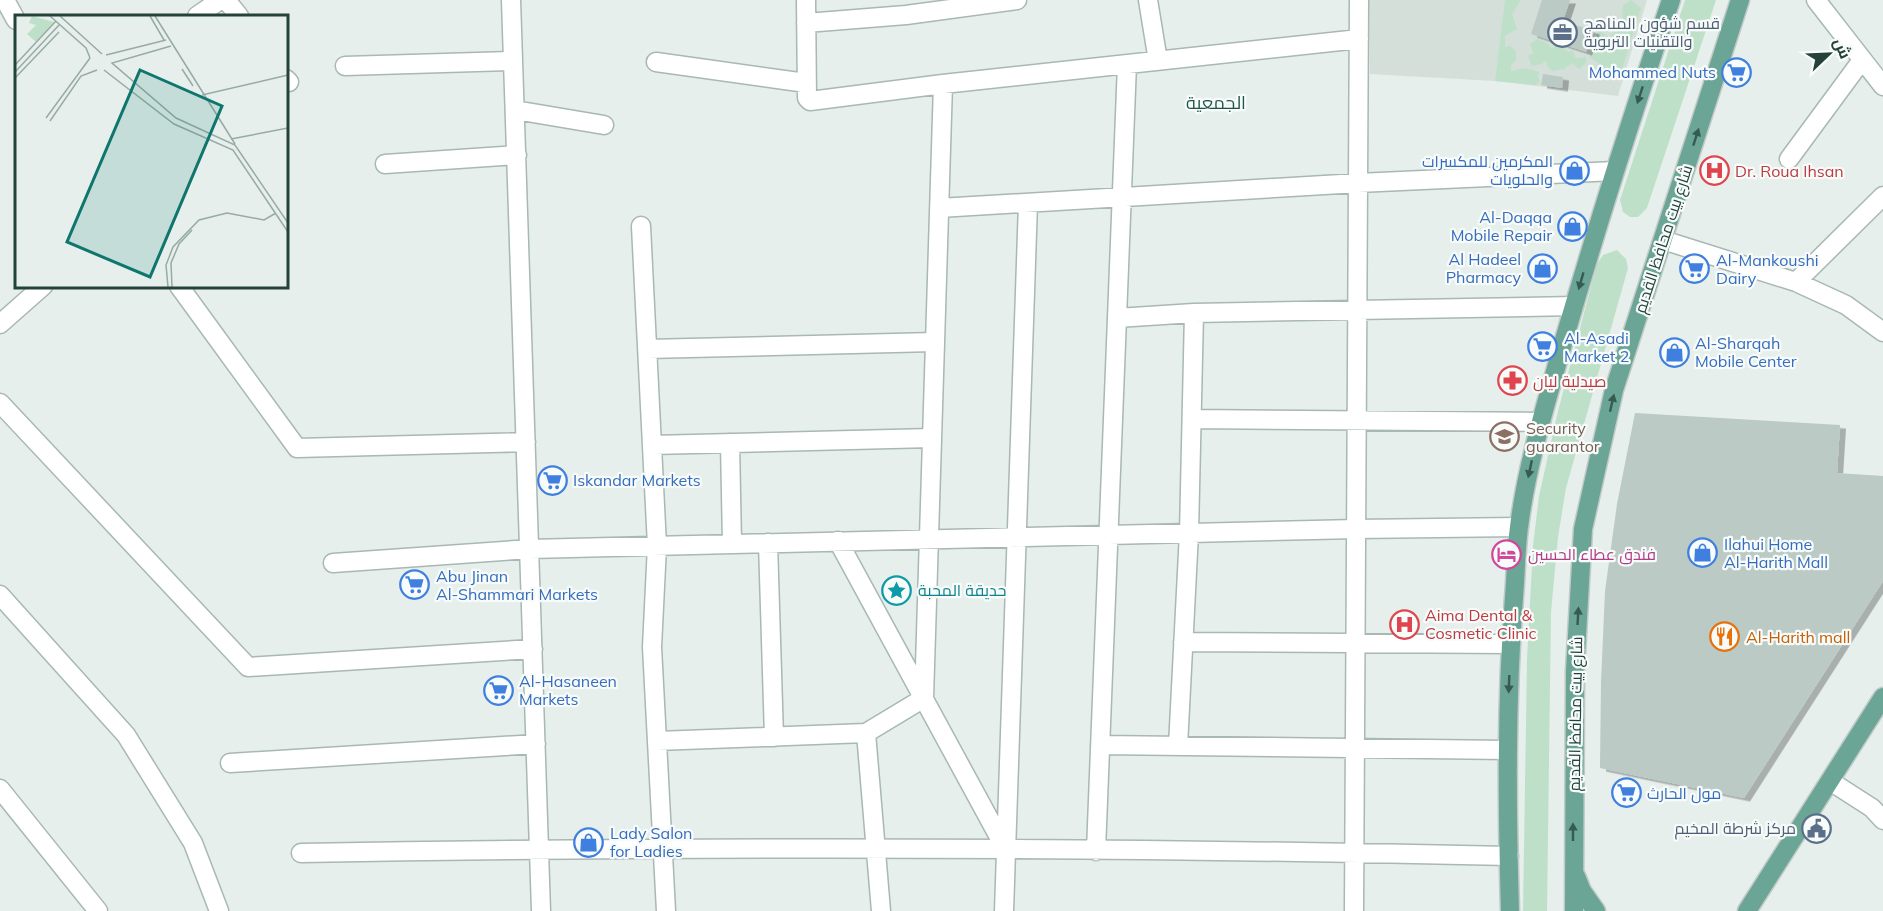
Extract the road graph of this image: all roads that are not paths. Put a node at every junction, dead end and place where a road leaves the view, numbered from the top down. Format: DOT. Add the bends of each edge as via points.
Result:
graph roads {
  1 [pos="6,0"];
  2 [pos="220,0"];
  3 [pos="226,0"];
  4 [pos="512,0"];
  5 [pos="806,0"];
  6 [pos="1017,0"];
  7 [pos="1148,0"];
  8 [pos="1359,0"];
  9 [pos="1671,0"];
  10 [pos="1740,0"];
  11 [pos="1816,0"];
  12 [pos="198,15"];
  13 [pos="238,15"];
  14 [pos="15,18"];
  15 [pos="806,23"];
  16 [pos="1359,39"];
  17 [pos="1862,60"];
  18 [pos="513,61"];
  19 [pos="1158,61"];
  20 [pos="656,62"];
  21 [pos="1127,64"];
  22 [pos="345,66"];
  23 [pos="806,82"];
  24 [pos="943,84"];
  25 [pos="1883,86"];
  26 [pos="515,110"];
  27 [pos="604,125"];
  28 [pos="517,155"];
  29 [pos="1789,159"];
  30 [pos="385,164"];
  31 [pos="1615,171"];
  32 [pos="1358,183"];
  33 [pos="1122,197"];
  34 [pos="1028,202"];
  35 [pos="1881,202"];
  36 [pos="939,208"];
  37 [pos="641,226"];
  38 [pos="1663,240"];
  39 [pos="1796,282"];
  40 [pos="41,288"];
  41 [pos="180,288"];
  42 [pos="1574,306"];
  43 [pos="1358,309"];
  44 [pos="1194,313"];
  45 [pos="1117,318"];
  46 [pos="0,324"];
  47 [pos="1883,332"];
  48 [pos="934,342"];
  49 [pos="647,349"];
  50 [pos="0,403"];
  51 [pos="1192,419"];
  52 [pos="1357,419"];
  53 [pos="1541,422"];
  54 [pos="931,438"];
  55 [pos="526,442"];
  56 [pos="730,443"];
  57 [pos="652,445"];
  58 [pos="1519,527"];
  59 [pos="1356,528"];
  60 [pos="1189,532"];
  61 [pos="1109,535"];
  62 [pos="1017,537"];
  63 [pos="928,539"];
  64 [pos="838,541"];
  65 [pos="768,543"];
  66 [pos="732,544"];
  67 [pos="657,546"];
  68 [pos="530,549"];
  69 [pos="333,563"];
  70 [pos="0,595"];
  71 [pos="1183,642"];
  72 [pos="1356,642"];
  73 [pos="1511,645"];
  74 [pos="533,649"];
  75 [pos="1883,697"];
  76 [pos="924,698"];
  77 [pos="866,733"];
  78 [pos="774,737"];
  79 [pos="657,741"];
  80 [pos="536,744"];
  81 [pos="1100,745"];
  82 [pos="1178,746"];
  83 [pos="1355,747"];
  84 [pos="1507,750"];
  85 [pos="230,763"];
  86 [pos="1830,781"];
  87 [pos="0,789"];
  88 [pos="1883,820"];
  89 [pos="538,849"];
  90 [pos="663,849"];
  91 [pos="875,850"];
  92 [pos="1006,850"];
  93 [pos="1096,850"];
  94 [pos="301,853"];
  95 [pos="1354,853"];
  96 [pos="1509,856"];
  97 [pos="1573,862"];
  98 [pos="1749,906"];
  99 [pos="98,911"];
  100 [pos="219,911"];
  101 [pos="541,911"];
  102 [pos="666,911"];
  103 [pos="880,911"];
  104 [pos="1004,911"];
  105 [pos="1354,911"];
  106 [pos="1510,911"];
  107 [pos="1574,911"];
  108 [pos="1596,911"];
  1 -- 14 [label="street"];
  2 -- 12 [label="street"];
  3 -- 13 [label="street"];
  4 -- 18 [label="street"];
  5 -- 15 [label="street"];
  6 -- 15 [label="street"];
  7 -- 19 [label="street"];
  8 -- 16 [label="street"];
  9 -- 31 [label="main road, one-way"];
  38 -- 10 [label="main road, شارع بيت محافظ القديم, one-way"];
  11 -- 17 [label="street"];
  15 -- 23 [label="street"];
  16 -- 19 [label="street"];
  16 -- 32 [label="street"];
  17 -- 25 [label="street"];
  17 -- 29 [label="street"];
  18 -- 22 [label="street"];
  18 -- 26 [label="street"];
  19 -- 21 [label="street"];
  20 -- 23 [label="street"];
  21 -- 24 [label="street"];
  21 -- 33 [label="street"];
  23 -- 24 [label="street" via="810,101"];
  24 -- 36 [label="street"];
  26 -- 27 [label="street"];
  26 -- 28 [label="street"];
  28 -- 30 [label="street"];
  28 -- 55 [label="street"];
  31 -- 32 [label="street"];
  31 -- 42 [label="main road, one-way"];
  32 -- 33 [label="street"];
  32 -- 43 [label="street"];
  33 -- 34 [label="street"];
  33 -- 45 [label="street"];
  34 -- 36 [label="street"];
  34 -- 62 [label="street"];
  35 -- 39 [label="street"];
  36 -- 48 [label="street"];
  37 -- 49 [label="street"];
  38 -- 39 [label="street"];
  97 -- 38 [label="main road, شارع بيت محافظ القديم, one-way" via="1575,671 1583,528 1614,390"];
  39 -- 47 [label="street" via="1846,305"];
  40 -- 46 [label="street"];
  41 -- 55 [label="street" via="297,448"];
  42 -- 43 [label="street"];
  42 -- 53 [label="main road"];
  43 -- 44 [label="street"];
  43 -- 52 [label="street"];
  44 -- 45 [label="street"];
  44 -- 51 [label="street"];
  45 -- 61 [label="street"];
  48 -- 49 [label="street"];
  48 -- 54 [label="street"];
  49 -- 57 [label="street"];
  50 -- 74 [label="street" via="248,667"];
  51 -- 52 [label="street"];
  51 -- 60 [label="street"];
  52 -- 53 [label="street"];
  52 -- 59 [label="street"];
  53 -- 58 [label="main road, one-way"];
  54 -- 56 [label="street"];
  54 -- 63 [label="street"];
  55 -- 68 [label="street"];
  56 -- 57 [label="street"];
  56 -- 66 [label="street"];
  57 -- 67 [label="street"];
  58 -- 59 [label="street"];
  58 -- 73 [label="main road"];
  59 -- 60 [label="street"];
  59 -- 72 [label="street"];
  60 -- 61 [label="street"];
  60 -- 71 [label="street"];
  61 -- 62 [label="street"];
  61 -- 81 [label="street"];
  62 -- 63 [label="street"];
  62 -- 92 [label="street"];
  63 -- 64 [label="street"];
  63 -- 76 [label="street"];
  64 -- 65 [label="street"];
  64 -- 76 [label="street"];
  65 -- 66 [label="street"];
  65 -- 78 [label="street"];
  66 -- 67 [label="street"];
  67 -- 68 [label="street"];
  67 -- 79 [label="street" via="652,647"];
  68 -- 69 [label="street"];
  68 -- 74 [label="street"];
  70 -- 100 [label="street" via="126,735 193,843"];
  71 -- 72 [label="street"];
  71 -- 82 [label="street"];
  72 -- 73 [label="street"];
  72 -- 83 [label="street"];
  73 -- 84 [label="main road, one-way"];
  74 -- 80 [label="street"];
  75 -- 86 [label="main road"];
  76 -- 77 [label="street"];
  76 -- 92 [label="street"];
  77 -- 78 [label="street"];
  77 -- 91 [label="street"];
  78 -- 79 [label="street"];
  79 -- 90 [label="street"];
  80 -- 85 [label="street"];
  80 -- 89 [label="street"];
  81 -- 82 [label="street"];
  81 -- 93 [label="street"];
  82 -- 83 [label="street"];
  83 -- 84 [label="street"];
  83 -- 95 [label="street"];
  84 -- 96 [label="main road"];
  86 -- 88 [label="street" via="1872,808"];
  86 -- 98 [label="main road"];
  87 -- 99 [label="street"];
  89 -- 90 [label="street"];
  89 -- 94 [label="street"];
  89 -- 101 [label="street"];
  90 -- 91 [label="street"];
  90 -- 102 [label="street"];
  91 -- 92 [label="street"];
  91 -- 103 [label="street"];
  92 -- 93 [label="street"];
  92 -- 104 [label="street"];
  93 -- 95 [label="street"];
  95 -- 96 [label="street"];
  95 -- 105 [label="street"];
  96 -- 106 [label="main road"];
  97 -- 107 [label="main road, شارع بيت محافظ القديم"];
  97 -- 108 [label="main road" via="1582,891"];
}
